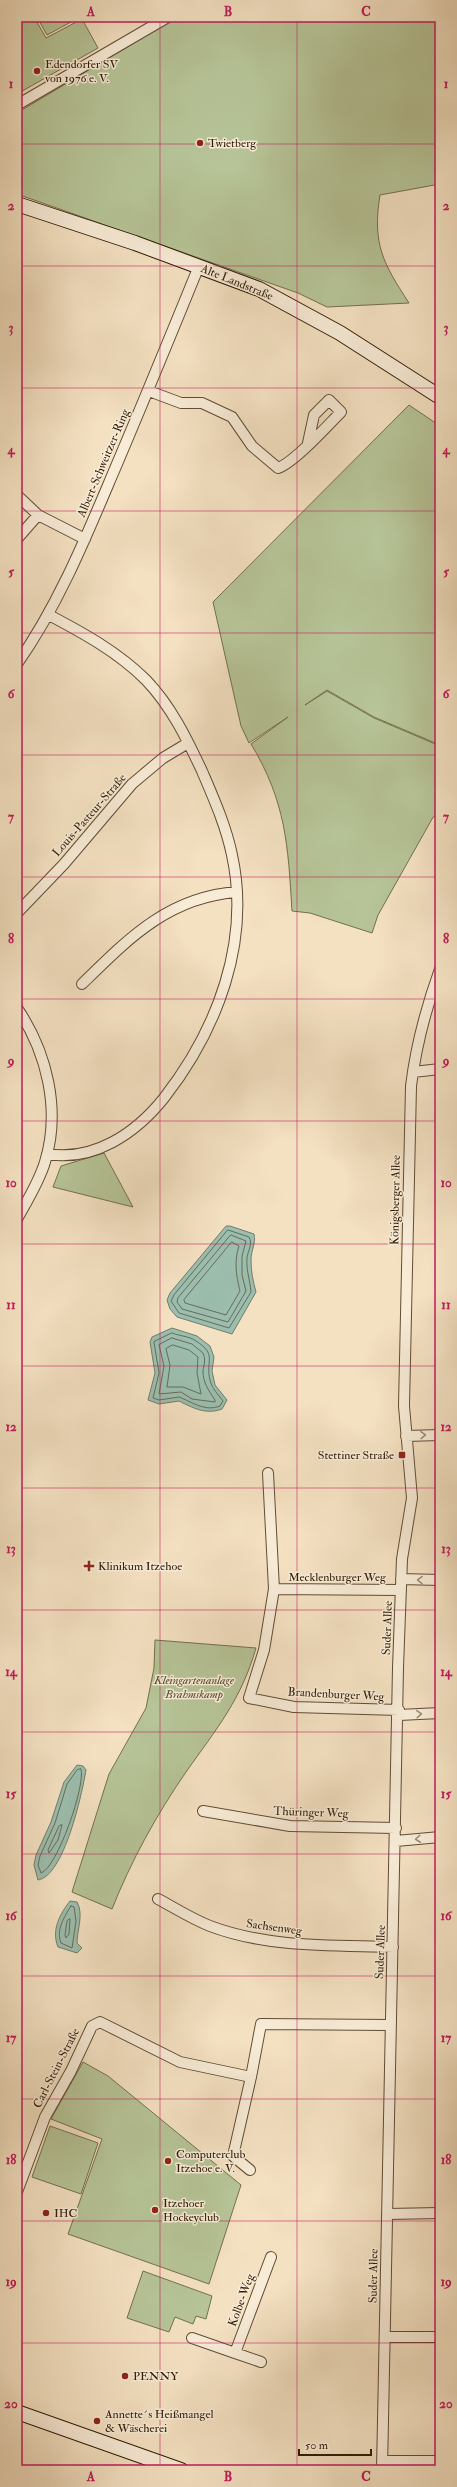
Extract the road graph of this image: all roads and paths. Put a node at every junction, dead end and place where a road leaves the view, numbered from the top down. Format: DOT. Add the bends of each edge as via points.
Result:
graph roads {
  1 [pos="168,17"];
  2 [pos="17,104"];
  3 [pos="17,204"];
  4 [pos="199,266"];
  5 [pos="149,391"];
  6 [pos="440,397"];
  7 [pos="308,443"];
  8 [pos="17,495"];
  9 [pos="38,515"];
  10 [pos="17,539"];
  11 [pos="85,539"];
  12 [pos="49,615"];
  13 [pos="17,664"];
  14 [pos="188,743"];
  15 [pos="237,892"];
  16 [pos="17,913"];
  17 [pos="440,969"];
  18 [pos="82,984"];
  19 [pos="17,1008"];
  20 [pos="440,1069"];
  21 [pos="413,1072"];
  22 [pos="47,1154"];
  23 [pos="17,1219"];
  24 [pos="440,1435"];
  25 [pos="406,1436"];
  26 [pos="268,1473"];
  27 [pos="401,1579"];
  28 [pos="440,1580"];
  29 [pos="274,1589"];
  30 [pos="401,1590"];
  31 [pos="249,1698"];
  32 [pos="399,1713"];
  33 [pos="440,1713"];
  34 [pos="203,1811"];
  35 [pos="396,1828"];
  36 [pos="440,1837"];
  37 [pos="396,1842"];
  38 [pos="158,1899"];
  39 [pos="394,1947"];
  40 [pos="390,2025"];
  41 [pos="251,2077"];
  42 [pos="250,2170"];
  43 [pos="17,2192"];
  44 [pos="440,2213"];
  45 [pos="387,2214"];
  46 [pos="271,2257"];
  47 [pos="385,2336"];
  48 [pos="440,2337"];
  49 [pos="192,2338"];
  50 [pos="235,2353"];
  51 [pos="262,2362"];
  52 [pos="17,2412"];
  53 [pos="440,2461"];
  54 [pos="382,2465"];
  55 [pos="180,2470"];
  1 -- 2 [label="street"];
  3 -- 4 [label="street, Alte Landstraße"];
  4 -- 5 [label="street, Albert-Schweitzer-Ring"];
  4 -- 6 [label="street, Alte Landstraße" via="241,281 285,302 340,333"];
  5 -- 7 [label="street" via="180,403 202,403 232,417 252,446 278,468"];
  5 -- 11 [label="street, Albert-Schweitzer-Ring"];
  8 -- 9 [label="street"];
  9 -- 10 [label="street"];
  9 -- 11 [label="street"];
  11 -- 12 [label="street, Albert-Schweitzer-Ring"];
  12 -- 13 [label="street, Albert-Schweitzer-Ring"];
  12 -- 14 [label="street" via="93,638 136,671 162,701"];
  14 -- 15 [label="street" via="223,821 232,853"];
  14 -- 16 [label="street, Louis-Pasteur-Straße" via="163,758 132,784 60,868"];
  15 -- 18 [label="street" via="196,901 156,919 124,942"];
  15 -- 22 [label="street" via="234,946 224,989 205,1033 169,1091 147,1117 109,1144 76,1155"];
  17 -- 21 [label="street, Königsberger Allee" via="425,1011"];
  19 -- 22 [label="street" via="34,1034 46,1071 52,1111"];
  20 -- 21 [label="street"];
  21 -- 25 [label="street, Königsberger Allee" via="404,1406"];
  22 -- 23 [label="street" via="35,1187"];
  25 -- 24 [label="street, one-way"];
  25 -- 27 [label="street, Suder Allee" via="412,1498 404,1537"];
  26 -- 29 [label="street, Mecklenburger Weg"];
  28 -- 27 [label="street, one-way"];
  27 -- 30 [label="street, Suder Allee"];
  29 -- 30 [label="street, Mecklenburger Weg"];
  29 -- 31 [label="street, Mecklenburger Weg" via="264,1650"];
  30 -- 32 [label="street, Suder Allee"];
  31 -- 32 [label="street, Brandenburger Weg" via="294,1707"];
  32 -- 33 [label="street, Brandenburger Weg, one-way"];
  32 -- 35 [label="street, Suder Allee"];
  34 -- 35 [label="street, Thüringer Weg" via="290,1826"];
  35 -- 37 [label="street, Suder Allee"];
  36 -- 37 [label="street, one-way"];
  37 -- 39 [label="street, Suder Allee"];
  38 -- 39 [label="street, Sachsenweg" via="209,1926 245,1937 298,1944"];
  39 -- 40 [label="street, Suder Allee"];
  40 -- 41 [label="street" via="261,2024"];
  40 -- 45 [label="street, Suder Allee"];
  41 -- 42 [label="street" via="233,2156"];
  41 -- 43 [label="street, Carl-Stein-Straße" via="180,2062 100,2022 96,2023 92,2026 44,2119"];
  44 -- 45 [label="street"];
  45 -- 47 [label="street, Suder Allee"];
  46 -- 50 [label="street, Kolbe-Weg"];
  47 -- 48 [label="street"];
  47 -- 54 [label="street, Suder Allee"];
  49 -- 50 [label="street"];
  50 -- 51 [label="street"];
  52 -- 55 [label="street"];
  53 -- 54 [label="street"];
}
